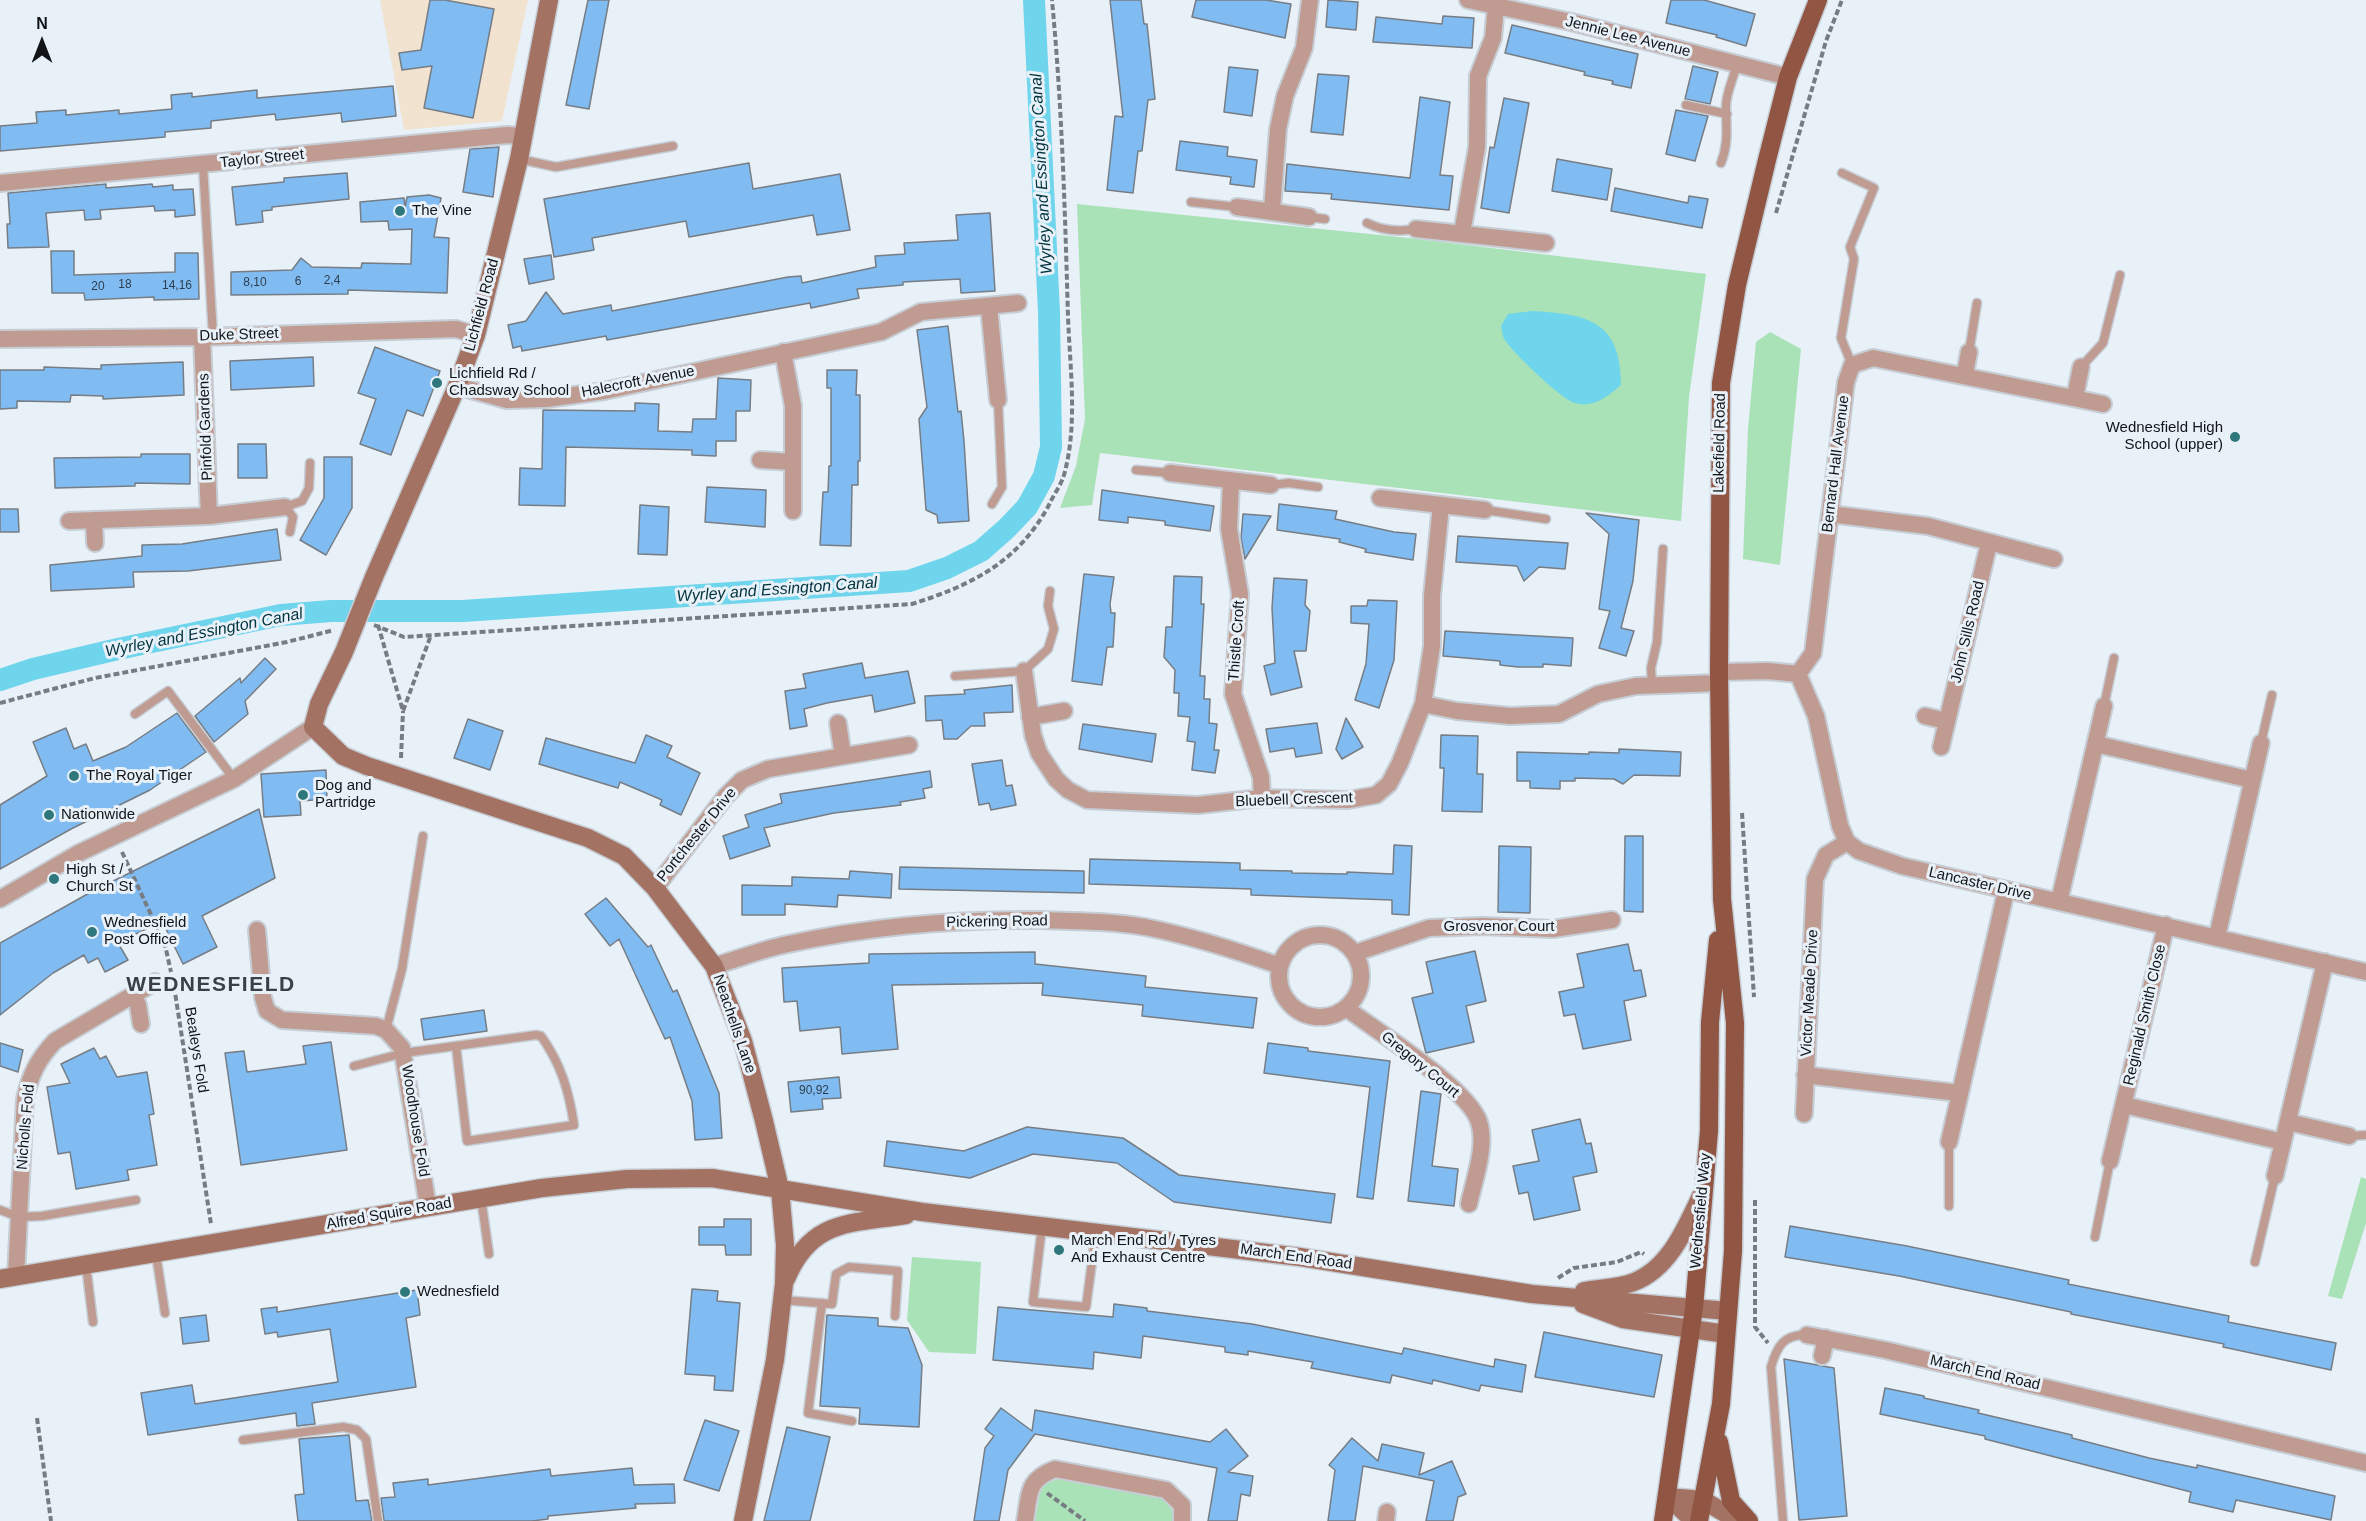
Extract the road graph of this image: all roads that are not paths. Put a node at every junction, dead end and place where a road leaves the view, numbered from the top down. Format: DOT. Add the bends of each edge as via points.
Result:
graph roads {
  1 [pos="549,0"];
  2 [pos="1310,0"];
  3 [pos="1468,0"];
  4 [pos="1818,0"];
  5 [pos="1496,5"];
  6 [pos="1737,64"];
  7 [pos="1788,77"];
  8 [pos="1686,105"];
  9 [pos="1727,114"];
  10 [pos="524,136"];
  11 [pos="673,146"];
  12 [pos="519,159"];
  13 [pos="1721,163"];
  14 [pos="203,165"];
  15 [pos="1842,173"];
  16 [pos="0,183"];
  17 [pos="1191,202"];
  18 [pos="1237,207"];
  19 [pos="1272,210"];
  20 [pos="1317,218"];
  21 [pos="1367,224"];
  22 [pos="1416,229"];
  23 [pos="1462,233"];
  24 [pos="1546,243"];
  25 [pos="2120,275"];
  26 [pos="1018,303"];
  27 [pos="1977,303"];
  28 [pos="989,307"];
  29 [pos="476,335"];
  30 [pos="208,336"];
  31 [pos="0,339"];
  32 [pos="783,352"];
  33 [pos="1969,352"];
  34 [pos="1852,365"];
  35 [pos="2081,367"];
  36 [pos="1965,375"];
  37 [pos="457,386"];
  38 [pos="2075,397"];
  39 [pos="998,400"];
  40 [pos="2103,404"];
  41 [pos="760,460"];
  42 [pos="792,462"];
  43 [pos="310,463"];
  44 [pos="1136,470"];
  45 [pos="1170,473"];
  46 [pos="1231,481"];
  47 [pos="1271,485"];
  48 [pos="1318,488"];
  49 [pos="1380,498"];
  50 [pos="992,504"];
  51 [pos="1441,505"];
  52 [pos="285,507"];
  53 [pos="1485,510"];
  54 [pos="793,511"];
  55 [pos="1830,514"];
  56 [pos="209,516"];
  57 [pos="1546,519"];
  58 [pos="94,520"];
  59 [pos="69,521"];
  60 [pos="290,532"];
  61 [pos="95,543"];
  62 [pos="1989,543"];
  63 [pos="1663,549"];
  64 [pos="2054,559"];
  65 [pos="1050,591"];
  66 [pos="2114,658"];
  67 [pos="1024,670"];
  68 [pos="1798,674"];
  69 [pos="955,676"];
  70 [pos="1719,677"];
  71 [pos="1652,685"];
  72 [pos="2272,695"];
  73 [pos="1423,704"];
  74 [pos="2104,706"];
  75 [pos="1064,711"];
  76 [pos="135,714"];
  77 [pos="1925,716"];
  78 [pos="1030,717"];
  79 [pos="1947,721"];
  80 [pos="838,723"];
  81 [pos="313,727"];
  82 [pos="2261,743"];
  83 [pos="2096,744"];
  84 [pos="909,745"];
  85 [pos="1941,747"];
  86 [pos="843,756"];
  87 [pos="234,779"];
  88 [pos="2252,780"];
  89 [pos="1262,798"];
  90 [pos="423,836"];
  91 [pos="1847,843"];
  92 [pos="655,888"];
  93 [pos="2006,891"];
  94 [pos="0,899"];
  95 [pos="1722,899"];
  96 [pos="2059,902"];
  97 [pos="1612,920"];
  98 [pos="2166,926"];
  99 [pos="257,930"];
  100 [pos="2217,937"];
  101 [pos="1355,953"];
  102 [pos="2325,962"];
  103 [pos="714,966"];
  104 [pos="1280,966"];
  105 [pos="2366,972"];
  106 [pos="155,982"];
  107 [pos="134,996"];
  108 [pos="1346,1008"];
  109 [pos="141,1024"];
  110 [pos="386,1030"];
  111 [pos="456,1046"];
  112 [pos="404,1053"];
  113 [pos="354,1066"];
  114 [pos="1806,1076"];
  115 [pos="1959,1093"];
  116 [pos="2124,1105"];
  117 [pos="1804,1114"];
  118 [pos="2288,1122"];
  119 [pos="2366,1135"];
  120 [pos="2349,1136"];
  121 [pos="1949,1142"];
  122 [pos="2283,1142"];
  123 [pos="2110,1161"];
  124 [pos="2275,1176"];
  125 [pos="780,1189"];
  126 [pos="1701,1196"];
  127 [pos="481,1197"];
  128 [pos="136,1200"];
  129 [pos="1469,1204"];
  130 [pos="1949,1206"];
  131 [pos="428,1207"];
  132 [pos="0,1210"];
  133 [pos="922,1212"];
  134 [pos="19,1217"];
  135 [pos="1042,1225"];
  136 [pos="1096,1232"];
  137 [pos="2095,1237"];
  138 [pos="156,1254"];
  139 [pos="489,1254"];
  140 [pos="2255,1262"];
  141 [pos="86,1265"];
  142 [pos="8,1277"];
  143 [pos="783,1292"];
  144 [pos="1562,1295"];
  145 [pos="822,1303"];
  146 [pos="1694,1308"];
  147 [pos="1728,1311"];
  148 [pos="165,1313"];
  149 [pos="895,1316"];
  150 [pos="93,1322"];
  151 [pos="1690,1330"];
  152 [pos="1726,1334"];
  153 [pos="1807,1335"];
  154 [pos="1826,1338"];
  155 [pos="1822,1356"];
  156 [pos="852,1421"];
  157 [pos="1717,1432"];
  158 [pos="243,1440"];
  159 [pos="2366,1463"];
  160 [pos="1668,1497"];
  161 [pos="1703,1500"];
  162 [pos="378,1521"];
  163 [pos="743,1521"];
  164 [pos="1025,1521"];
  165 [pos="1182,1521"];
  166 [pos="1663,1521"];
  167 [pos="1694,1521"];
  168 [pos="1699,1521"];
  169 [pos="1738,1521"];
  170 [pos="1749,1521"];
  171 [pos="1783,1521"];
  1 -- 10 [label="street, Lichfield Road"];
  2 -- 19 [label="street" via="1304,48 1285,96 1278,129"];
  3 -- 5 [label="street, Jennie Lee Avenue"];
  4 -- 7 [label="main road, Lakefield Road"];
  5 -- 6 [label="street, Jennie Lee Avenue"];
  5 -- 23 [label="street" via="1492,38 1478,76 1477,147"];
  6 -- 7 [label="street, Jennie Lee Avenue"];
  6 -- 9 [label="lane"];
  7 -- 70 [label="main road, Lakefield Road" via="1737,285 1721,382"];
  8 -- 9 [label="lane"];
  9 -- 13 [label="lane" via="1726,150"];
  10 -- 12 [label="street, Lichfield Road"];
  10 -- 14 [label="street, Taylor Street"];
  11 -- 12 [label="lane" via="556,167"];
  12 -- 29 [label="street, Lichfield Road"];
  14 -- 16 [label="street, Taylor Street"];
  14 -- 30 [label="lane"];
  15 -- 34 [label="lane" via="1874,188 1850,246 1854,259 1841,338"];
  17 -- 18 [label="lane"];
  18 -- 19 [label="street"];
  19 -- 20 [label="street"];
  21 -- 22 [label="lane" via="1379,229"];
  22 -- 23 [label="street"];
  23 -- 24 [label="street"];
  25 -- 35 [label="lane" via="2103,343"];
  26 -- 28 [label="street, Halecroft Avenue"];
  27 -- 33 [label="lane"];
  28 -- 32 [label="street, Halecroft Avenue" via="921,312 881,332"];
  28 -- 39 [label="street"];
  29 -- 30 [label="street, Duke Street" via="456,329"];
  29 -- 37 [label="street, Lichfield Road"];
  30 -- 31 [label="street, Duke Street"];
  30 -- 56 [label="street, Pinfold Gardens"];
  32 -- 37 [label="street, Halecroft Avenue" via="546,399 507,400"];
  32 -- 42 [label="street" via="793,405"];
  33 -- 36 [label="street"];
  34 -- 36 [label="street" via="1874,358"];
  34 -- 55 [label="street, Bernard Hall Avenue" via="1846,382"];
  35 -- 38 [label="street"];
  36 -- 38 [label="street"];
  37 -- 81 [label="street, Lichfield Road, bridge" via="319,704"];
  38 -- 40 [label="street"];
  39 -- 50 [label="lane" via="1002,487"];
  41 -- 42 [label="street"];
  42 -- 54 [label="street"];
  43 -- 52 [label="lane" via="309,488 302,501"];
  44 -- 45 [label="lane"];
  45 -- 46 [label="street"];
  46 -- 47 [label="street"];
  46 -- 89 [label="street, Thistle Croft" via="1229,529 1240,594 1233,694 1261,777"];
  47 -- 48 [label="lane" via="1289,483"];
  49 -- 51 [label="street"];
  51 -- 53 [label="street"];
  51 -- 73 [label="street, Bluebell Crescent" via="1432,596 1432,646"];
  52 -- 56 [label="street"];
  52 -- 60 [label="lane" via="293,517"];
  53 -- 57 [label="lane"];
  55 -- 62 [label="street" via="1928,526"];
  55 -- 68 [label="street, Bernard Hall Avenue" via="1812,653"];
  56 -- 58 [label="street"];
  58 -- 59 [label="street"];
  58 -- 61 [label="street"];
  62 -- 64 [label="street"];
  62 -- 79 [label="street, John Sills Road"];
  63 -- 71 [label="lane"];
  65 -- 67 [label="lane" via="1048,606 1054,629 1048,649"];
  66 -- 74 [label="lane"];
  67 -- 69 [label="lane"];
  67 -- 78 [label="street, Bluebell Crescent"];
  68 -- 70 [label="street" via="1768,671"];
  68 -- 91 [label="street" via="1816,716"];
  70 -- 71 [label="street"];
  70 -- 95 [label="main road, Lakefield Road"];
  71 -- 73 [label="street" via="1598,694 1559,714 1499,715"];
  72 -- 82 [label="lane"];
  73 -- 89 [label="street, Bluebell Crescent" via="1400,763 1389,784 1376,795 1348,800"];
  74 -- 83 [label="street"];
  75 -- 78 [label="street"];
  76 -- 87 [label="lane" via="168,691"];
  77 -- 79 [label="street"];
  78 -- 89 [label="street, Bluebell Crescent" via="1044,763 1068,790 1087,800 1198,805"];
  79 -- 85 [label="street, John Sills Road"];
  80 -- 86 [label="street"];
  81 -- 87 [label="street"];
  81 -- 92 [label="street, Neachells Lane" via="343,756 588,838 624,856"];
  82 -- 88 [label="street"];
  83 -- 88 [label="street"];
  83 -- 96 [label="street"];
  84 -- 86 [label="street, Portchester Drive"];
  86 -- 92 [label="street, Portchester Drive" via="768,769 742,780"];
  87 -- 94 [label="street" via="114,835"];
  88 -- 100 [label="street"];
  90 -- 110 [label="lane" via="402,969"];
  91 -- 93 [label="street, Lancaster Drive" via="1902,866"];
  91 -- 114 [label="street, Victor Meade Drive" via="1826,855 1815,879"];
  92 -- 103 [label="street, Neachells Lane"];
  93 -- 96 [label="street, Lancaster Drive"];
  93 -- 115 [label="street"];
  95 -- 126 [label="main road, Wednesfield Way" via="1710,1022 1709,1131"];
  95 -- 147 [label="main road" via="1735,1023 1733,1251"];
  96 -- 98 [label="street, Lancaster Drive"];
  97 -- 101 [label="street, Grosvenor Court" via="1553,929 1429,928"];
  98 -- 100 [label="street, Lancaster Drive"];
  98 -- 116 [label="street, Reginald Smith Close"];
  99 -- 110 [label="street" via="267,1011 282,1020 364,1023"];
  100 -- 102 [label="street, Lancaster Drive"];
  101 -- 104 [label="street" via="1336,938 1312,935 1291,947"];
  101 -- 108 [label="street" via="1362,976 1354,999"];
  102 -- 105 [label="street, Lancaster Drive"];
  102 -- 118 [label="street"];
  103 -- 104 [label="street, Pickering Road" via="786,944 872,929 1014,920 1143,927 1209,941"];
  103 -- 125 [label="street, Neachells Lane" via="743,1041"];
  104 -- 108 [label="street" via="1284,996 1293,1007 1319,1017"];
  106 -- 107 [label="street, Nicholls Fold"];
  107 -- 109 [label="street"];
  107 -- 134 [label="street, Nicholls Fold" via="55,1041 37,1062 25,1100"];
  108 -- 129 [label="street, Gregory Court" via="1456,1090 1479,1121 1481,1145"];
  110 -- 112 [label="street, Woodhouse Fold"];
  111 -- 111 [label="lane" via="541,1036 556,1056 568,1086 574,1125 467,1141"];
  111 -- 112 [label="lane"];
  112 -- 113 [label="lane"];
  112 -- 131 [label="street, Woodhouse Fold"];
  114 -- 115 [label="street, Victor Meade Drive"];
  114 -- 117 [label="street"];
  115 -- 121 [label="street"];
  116 -- 122 [label="street, Reginald Smith Close"];
  116 -- 123 [label="street, Reginald Smith Close"];
  118 -- 120 [label="street"];
  118 -- 122 [label="street"];
  119 -- 120 [label="lane"];
  121 -- 130 [label="lane"];
  122 -- 124 [label="street"];
  123 -- 137 [label="lane"];
  124 -- 140 [label="lane"];
  125 -- 127 [label="street, Alfred Squire Road" via="712,1178 627,1179"];
  125 -- 133 [label="street, March End Road"];
  125 -- 143 [label="street, Neachells Lane" via="785,1245"];
  126 -- 144 [label="street, March End Road" via="1683,1232 1656,1269 1634,1282"];
  126 -- 146 [label="main road, Wednesfield Way"];
  127 -- 131 [label="street, Alfred Squire Road"];
  127 -- 139 [label="lane"];
  128 -- 134 [label="lane"];
  131 -- 138 [label="street, Alfred Squire Road"];
  132 -- 134 [label="lane"];
  133 -- 135 [label="street, March End Road"];
  133 -- 143 [label="street, March End Road" via="829,1228 806,1244 792,1266"];
  134 -- 142 [label="street, Nicholls Fold"];
  135 -- 136 [label="street, March End Road"];
  135 -- 136 [label="lane" via="1033,1302 1086,1307"];
  136 -- 144 [label="street, March End Road" via="1300,1257 1532,1294"];
  138 -- 141 [label="street, Alfred Squire Road"];
  138 -- 148 [label="lane"];
  141 -- 142 [label="street, Alfred Squire Road"];
  141 -- 150 [label="lane"];
  143 -- 145 [label="lane"];
  143 -- 163 [label="street, Neachells Lane" via="775,1360"];
  144 -- 146 [label="street, March End Road"];
  144 -- 151 [label="street" via="1623,1319"];
  145 -- 149 [label="lane" via="832,1304 834,1280 841,1269 898,1271"];
  145 -- 156 [label="lane" via="808,1413"];
  146 -- 147 [label="street, March End Road"];
  146 -- 151 [label="main road, Wednesfield Way"];
  147 -- 152 [label="main road"];
  151 -- 152 [label="street"];
  151 -- 160 [label="main road, Wednesfield Way"];
  152 -- 157 [label="main road"];
  153 -- 154 [label="street, March End Road"];
  153 -- 171 [label="lane, March End Road" via="1794,1334 1783,1341 1776,1348 1771,1367"];
  154 -- 155 [label="street"];
  154 -- 159 [label="street, March End Road"];
  157 -- 161 [label="main road"];
  157 -- 170 [label="main road" via="1731,1500"];
  158 -- 162 [label="lane" via="343,1427 357,1430 366,1439"];
  160 -- 161 [label="street"];
  160 -- 166 [label="main road, Wednesfield Way"];
  160 -- 167 [label="street"];
  161 -- 168 [label="main road"];
  161 -- 169 [label="street"];
  164 -- 165 [label="street" via="1032,1482 1055,1469 1166,1490 1182,1505"];
}
